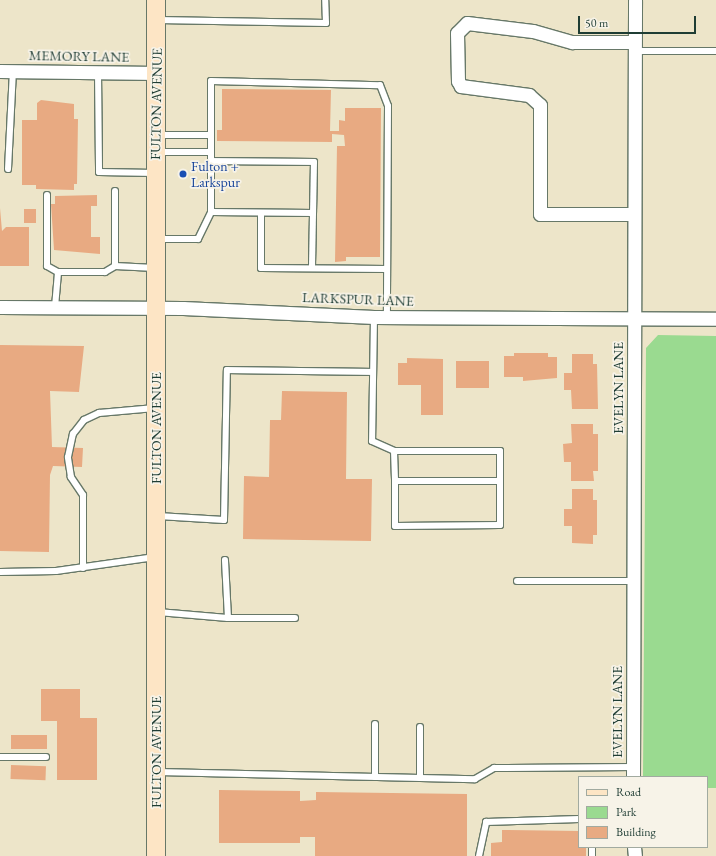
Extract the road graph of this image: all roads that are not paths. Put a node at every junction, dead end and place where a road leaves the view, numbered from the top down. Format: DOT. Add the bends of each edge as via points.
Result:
graph roads {
  1 [pos="156,0"];
  2 [pos="325,0"];
  3 [pos="635,0"];
  4 [pos="156,20"];
  5 [pos="634,46"];
  6 [pos="716,51"];
  7 [pos="7,71"];
  8 [pos="98,72"];
  9 [pos="157,73"];
  10 [pos="211,135"];
  11 [pos="155,144"];
  12 [pos="211,152"];
  13 [pos="211,161"];
  14 [pos="8,170"];
  15 [pos="155,173"];
  16 [pos="114,191"];
  17 [pos="47,195"];
  18 [pos="211,212"];
  19 [pos="261,212"];
  20 [pos="313,213"];
  21 [pos="634,214"];
  22 [pos="155,239"];
  23 [pos="115,266"];
  24 [pos="155,268"];
  25 [pos="312,268"];
  26 [pos="387,269"];
  27 [pos="58,272"];
  28 [pos="0,307"];
  29 [pos="55,307"];
  30 [pos="155,310"];
  31 [pos="381,317"];
  32 [pos="634,318"];
  33 [pos="716,319"];
  34 [pos="373,372"];
  35 [pos="156,407"];
  36 [pos="394,451"];
  37 [pos="394,481"];
  38 [pos="500,481"];
  39 [pos="156,516"];
  40 [pos="156,557"];
  41 [pos="225,560"];
  42 [pos="83,568"];
  43 [pos="0,572"];
  44 [pos="517,580"];
  45 [pos="634,581"];
  46 [pos="156,612"];
  47 [pos="228,618"];
  48 [pos="295,618"];
  49 [pos="375,724"];
  50 [pos="420,727"];
  51 [pos="0,757"];
  52 [pos="46,757"];
  53 [pos="156,772"];
  54 [pos="633,772"];
  55 [pos="375,777"];
  56 [pos="420,778"];
  57 [pos="578,819"];
  58 [pos="156,856"];
  59 [pos="479,856"];
  1 -- 4 [label="main road, FULTON AVENUE"];
  2 -- 4 [label="lane" via="326,23"];
  3 -- 5 [label="street, EVELYN LANE"];
  4 -- 9 [label="main road, FULTON AVENUE"];
  5 -- 6 [label="lane"];
  5 -- 21 [label="street, EVELYN LANE"];
  5 -- 21 [label="street" via="572,42 533,30 467,23 457,33 458,81 461,86 528,95 540,105 540,214"];
  7 -- 8 [label="street, MEMORY LANE"];
  7 -- 14 [label="lane"];
  8 -- 9 [label="street, MEMORY LANE"];
  8 -- 15 [label="lane" via="99,172"];
  9 -- 11 [label="main road, FULTON AVENUE"];
  10 -- 11 [label="lane"];
  10 -- 12 [label="lane"];
  10 -- 26 [label="lane" via="211,82 380,85 388,106"];
  11 -- 12 [label="lane"];
  11 -- 15 [label="main road, FULTON AVENUE"];
  12 -- 13 [label="lane"];
  13 -- 18 [label="lane"];
  13 -- 20 [label="lane" via="314,162"];
  15 -- 22 [label="main road, FULTON AVENUE"];
  16 -- 23 [label="lane"];
  17 -- 27 [label="lane" via="47,266"];
  18 -- 19 [label="lane"];
  18 -- 22 [label="lane" via="198,239"];
  19 -- 20 [label="lane"];
  19 -- 25 [label="lane" via="261,268"];
  20 -- 25 [label="lane"];
  21 -- 32 [label="street, EVELYN LANE"];
  22 -- 24 [label="main road, FULTON AVENUE"];
  23 -- 24 [label="lane"];
  23 -- 27 [label="lane" via="105,272"];
  24 -- 30 [label="main road, FULTON AVENUE"];
  25 -- 26 [label="lane"];
  26 -- 31 [label="lane"];
  27 -- 29 [label="lane"];
  28 -- 29 [label="street, LARKSPUR LANE"];
  29 -- 30 [label="street, LARKSPUR LANE"];
  30 -- 31 [label="street, LARKSPUR LANE"];
  30 -- 35 [label="main road, FULTON AVENUE"];
  31 -- 32 [label="street, LARKSPUR LANE"];
  31 -- 34 [label="lane"];
  32 -- 33 [label="street, LARKSPUR LANE"];
  32 -- 45 [label="street, EVELYN LANE"];
  34 -- 36 [label="lane" via="372,441"];
  34 -- 39 [label="lane" via="227,370 224,520"];
  35 -- 39 [label="main road, FULTON AVENUE"];
  35 -- 42 [label="lane" via="99,413 84,420 73,434 68,463 71,477 83,495"];
  36 -- 37 [label="lane"];
  36 -- 38 [label="lane" via="500,450"];
  37 -- 38 [label="lane"];
  37 -- 38 [label="lane" via="394,526 500,525"];
  39 -- 40 [label="main road, FULTON AVENUE"];
  40 -- 42 [label="lane"];
  40 -- 46 [label="main road, FULTON AVENUE"];
  41 -- 47 [label="lane"];
  42 -- 43 [label="lane"];
  44 -- 45 [label="lane"];
  45 -- 54 [label="street, EVELYN LANE"];
  46 -- 47 [label="lane"];
  46 -- 53 [label="main road, FULTON AVENUE"];
  47 -- 48 [label="lane"];
  49 -- 55 [label="lane"];
  50 -- 56 [label="lane"];
  51 -- 52 [label="lane"];
  53 -- 55 [label="lane"];
  53 -- 58 [label="main road, FULTON AVENUE"];
  54 -- 56 [label="lane" via="494,768 475,779"];
  55 -- 56 [label="lane"];
  57 -- 59 [label="lane" via="486,822"];
}
